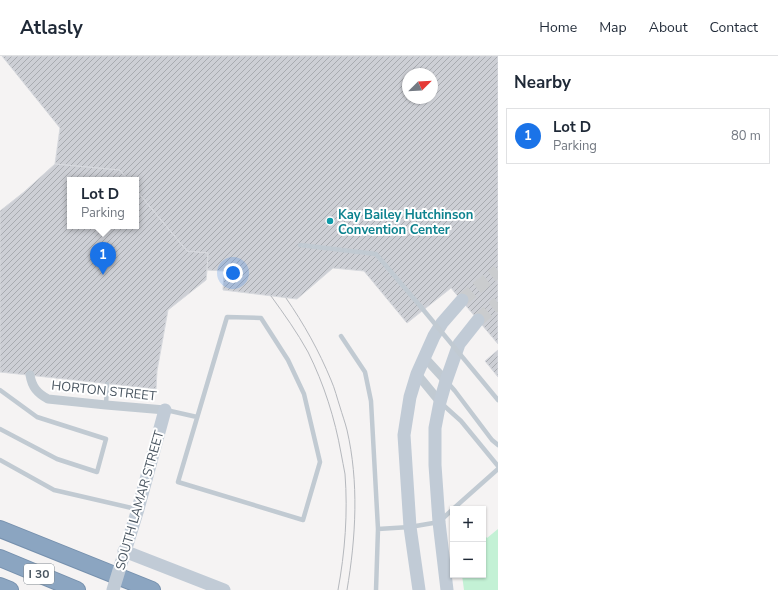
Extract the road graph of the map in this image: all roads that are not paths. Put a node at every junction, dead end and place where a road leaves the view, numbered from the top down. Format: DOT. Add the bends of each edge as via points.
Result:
graph roads {
  1 [pos="300,245"];
  2 [pos="462,300"];
  3 [pos="478,320"];
  4 [pos="341,336"];
  5 [pos="424,357"];
  6 [pos="417,374"];
  7 [pos="30,375"];
  8 [pos="446,381"];
  9 [pos="107,384"];
  10 [pos="0,390"];
  11 [pos="498,400"];
  12 [pos="440,402"];
  13 [pos="106,405"];
  14 [pos="165,410"];
  15 [pos="197,417"];
  16 [pos="0,429"];
  17 [pos="498,445"];
  18 [pos="0,460"];
  19 [pos="498,466"];
  20 [pos="498,469"];
  21 [pos="456,506"];
  22 [pos="138,510"];
  23 [pos="450,512"];
  24 [pos="0,520"];
  25 [pos="439,522"];
  26 [pos="410,527"];
  27 [pos="0,529"];
  28 [pos="378,529"];
  29 [pos="42,546"];
  30 [pos="124,551"];
  31 [pos="0,558"];
  32 [pos="0,586"];
  33 [pos="10,590"];
  34 [pos="77,590"];
  35 [pos="113,590"];
  36 [pos="152,590"];
  37 [pos="224,590"];
  38 [pos="376,590"];
  39 [pos="419,590"];
  40 [pos="447,590"];
  1 -- 11 [label="lane, bridge" via="376,254"];
  2 -- 5 [label="main road" via="442,323"];
  3 -- 8 [label="main road" via="459,344"];
  4 -- 28 [label="lane" via="365,372 371,401"];
  5 -- 6 [label="main road"];
  5 -- 8 [label="street"];
  6 -- 12 [label="street"];
  6 -- 26 [label="main road" via="404,434"];
  7 -- 13 [label="street, HORTON STREET" via="35,390 48,399"];
  8 -- 12 [label="main road"];
  8 -- 17 [label="lane"];
  9 -- 13 [label="lane"];
  10 -- 16 [label="lane" via="37,417 106,439 97,472 57,459"];
  12 -- 19 [label="lane" via="461,420"];
  12 -- 25 [label="main road" via="435,428"];
  13 -- 14 [label="street, HORTON STREET"];
  14 -- 15 [label="lane"];
  14 -- 22 [label="main road, SOUTH LAMAR STREET"];
  15 -- 15 [label="lane" via="178,482 303,520 320,462 304,394 288,360 261,318 227,316"];
  18 -- 22 [label="lane" via="54,490"];
  20 -- 21 [label="lane"];
  22 -- 30 [label="main road, SOUTH LAMAR STREET"];
  23 -- 25 [label="lane"];
  24 -- 29 [label="highway"];
  25 -- 26 [label="lane"];
  25 -- 40 [label="main road"];
  26 -- 28 [label="lane"];
  26 -- 39 [label="main road"];
  27 -- 29 [label="highway"];
  28 -- 38 [label="lane"];
  29 -- 36 [label="highway"];
  30 -- 35 [label="main road, SOUTH LAMAR STREET, bridge"];
  30 -- 37 [label="main road"];
  31 -- 34 [label="highway, I 30"];
  32 -- 33 [label="highway, I 30"];
}
